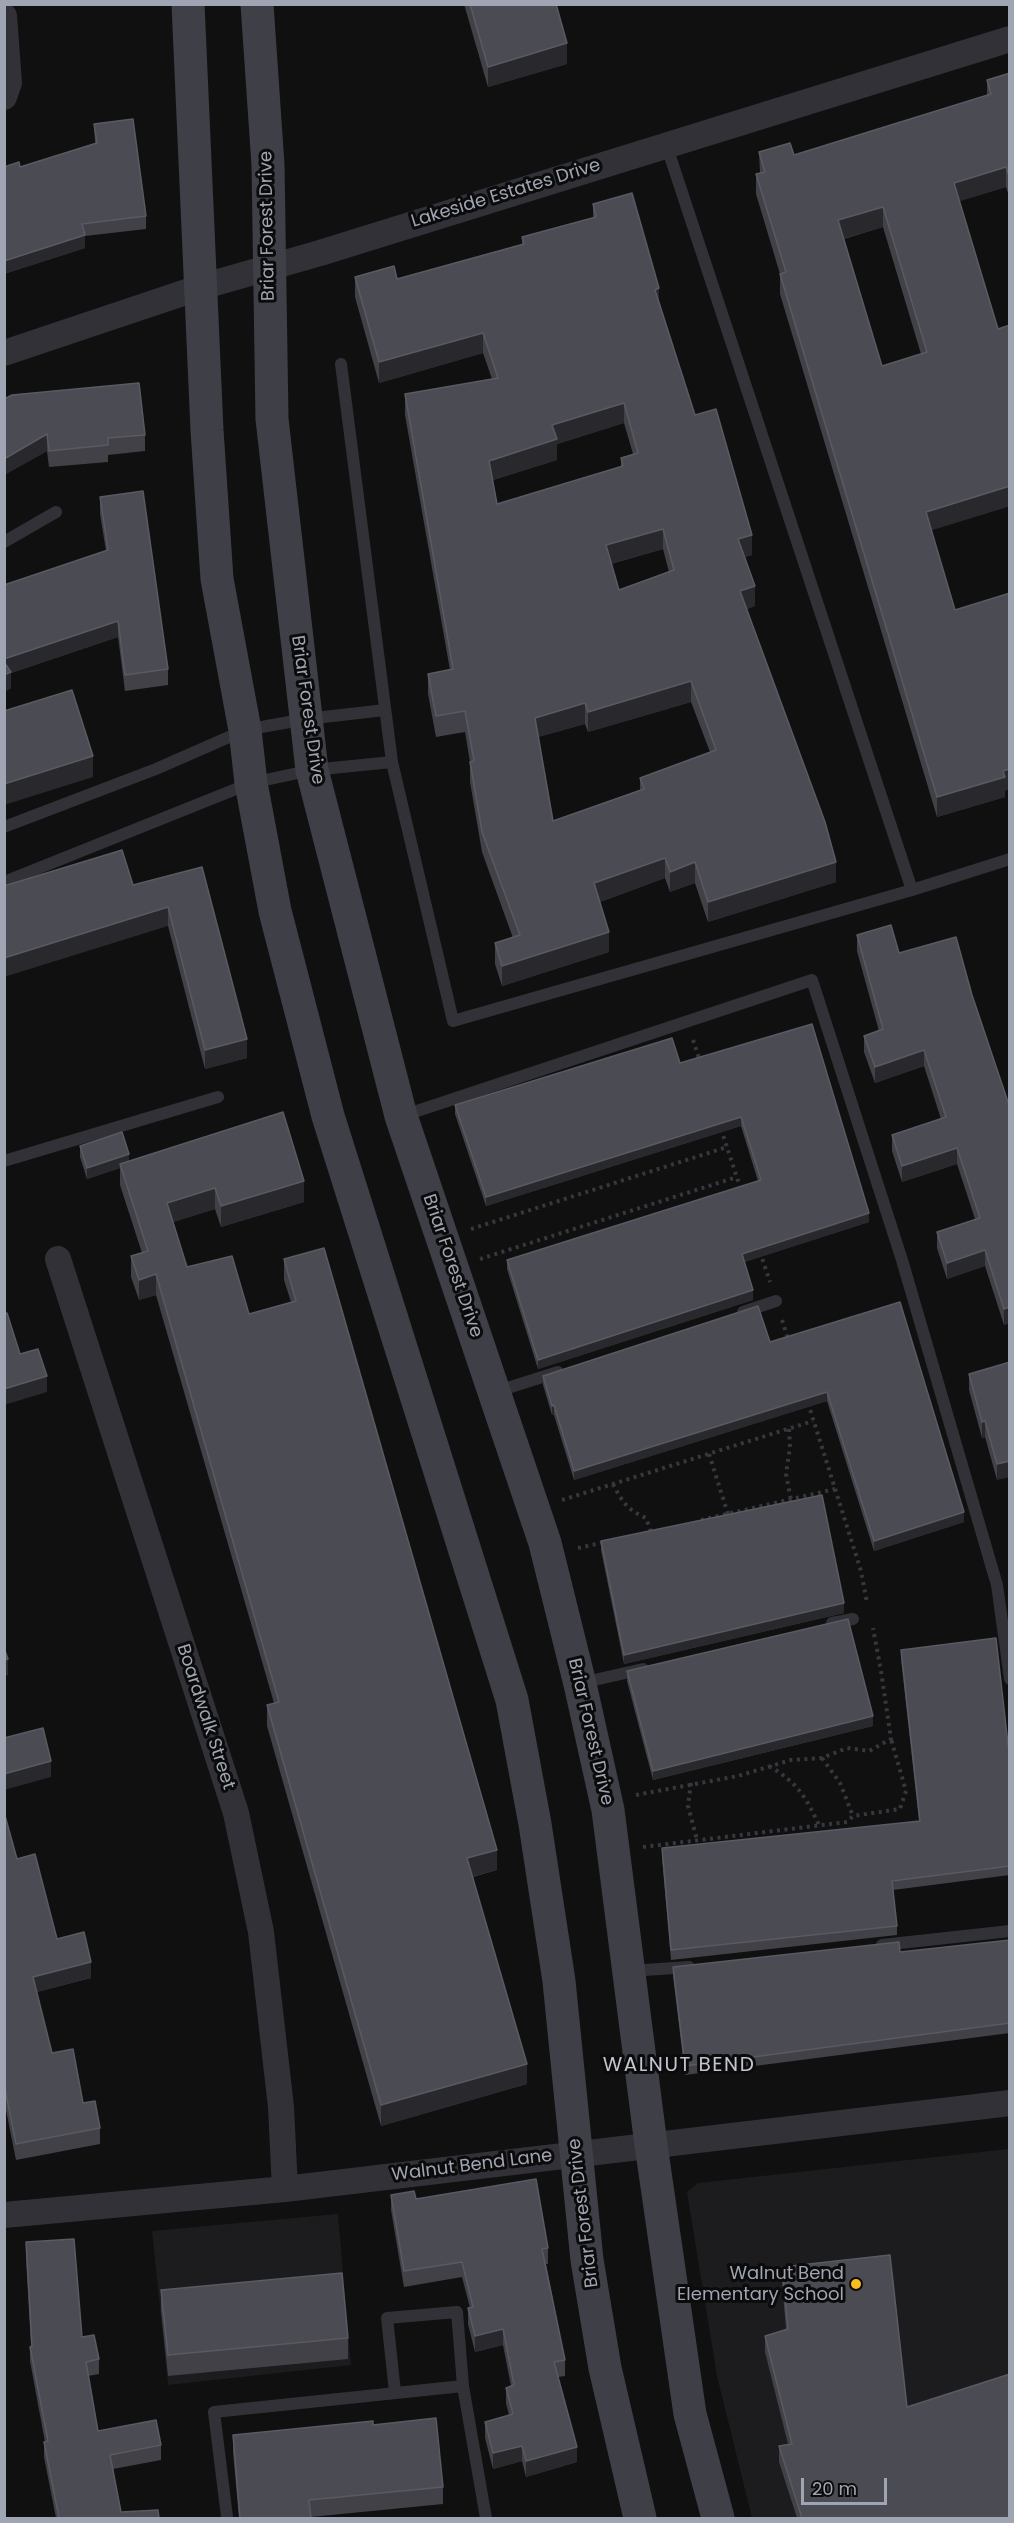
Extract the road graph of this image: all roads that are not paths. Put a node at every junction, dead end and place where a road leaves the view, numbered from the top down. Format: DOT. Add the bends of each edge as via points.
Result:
graph roads {
  1 [pos="189,4"];
  2 [pos="257,4"];
  3 [pos="4,16"];
  4 [pos="1010,39"];
  5 [pos="4,97"];
  6 [pos="666,144"];
  7 [pos="269,268"];
  8 [pos="201,286"];
  9 [pos="4,352"];
  10 [pos="341,364"];
  11 [pos="56,512"];
  12 [pos="4,542"];
  13 [pos="385,710"];
  14 [pos="306,719"];
  15 [pos="245,730"];
  16 [pos="392,762"];
  17 [pos="312,770"];
  18 [pos="251,783"];
  19 [pos="4,827"];
  20 [pos="1010,859"];
  21 [pos="4,882"];
  22 [pos="912,890"];
  23 [pos="218,1097"];
  24 [pos="401,1116"];
  25 [pos="4,1161"];
  26 [pos="58,1259"];
  27 [pos="776,1301"];
  28 [pos="731,1316"];
  29 [pos="573,1367"];
  30 [pos="495,1392"];
  31 [pos="852,1619"];
  32 [pos="819,1627"];
  33 [pos="660,1665"];
  34 [pos="1010,1679"];
  35 [pos="580,1684"];
  36 [pos="1010,1931"];
  37 [pos="874,1946"];
  38 [pos="699,1966"];
  39 [pos="629,1971"];
  40 [pos="1010,2103"];
  41 [pos="651,2145"];
  42 [pos="576,2153"];
  43 [pos="285,2189"];
  44 [pos="4,2216"];
  45 [pos="463,2386"];
  46 [pos="395,2392"];
  47 [pos="227,2517"];
  48 [pos="486,2518"];
  49 [pos="640,2518"];
  50 [pos="718,2518"];
  1 -- 8 [label="main road, Briar Forest Drive"];
  2 -- 7 [label="main road, Briar Forest Drive" via="268,165"];
  3 -- 5 [label="street" via="9,83"];
  4 -- 6 [label="street, Lakeside Estates Drive"];
  6 -- 7 [label="street, Lakeside Estates Drive"];
  6 -- 22 [label="lane"];
  7 -- 8 [label="street, Lakeside Estates Drive"];
  7 -- 14 [label="main road, Briar Forest Drive" via="272,419"];
  8 -- 9 [label="street, Lakeside Estates Drive"];
  8 -- 15 [label="main road, Briar Forest Drive" via="217,579"];
  10 -- 13 [label="lane"];
  11 -- 12 [label="lane"];
  13 -- 14 [label="lane"];
  13 -- 16 [label="lane"];
  14 -- 15 [label="lane"];
  14 -- 17 [label="main road, Briar Forest Drive"];
  15 -- 18 [label="main road, Briar Forest Drive"];
  15 -- 19 [label="lane"];
  16 -- 17 [label="lane"];
  16 -- 22 [label="lane" via="453,1021"];
  17 -- 18 [label="lane"];
  17 -- 24 [label="main road, Briar Forest Drive"];
  18 -- 21 [label="lane"];
  18 -- 42 [label="main road, Briar Forest Drive" via="275,911 328,1116 512,1701 560,1981"];
  20 -- 22 [label="lane"];
  23 -- 25 [label="lane"];
  24 -- 30 [label="main road, Briar Forest Drive"];
  24 -- 34 [label="lane" via="812,981 902,1260 997,1585"];
  26 -- 43 [label="street, Boardwalk Street" via="237,1814 261,1932 281,2107"];
  27 -- 28 [label="lane"];
  29 -- 30 [label="lane"];
  30 -- 35 [label="main road, Briar Forest Drive" via="548,1556"];
  31 -- 32 [label="lane"];
  33 -- 35 [label="lane"];
  35 -- 39 [label="main road, Briar Forest Drive" via="606,1801"];
  36 -- 37 [label="lane"];
  38 -- 39 [label="lane"];
  39 -- 41 [label="main road, Briar Forest Drive"];
  40 -- 41 [label="street, Walnut Bend Lane"];
  41 -- 42 [label="street, Walnut Bend Lane"];
  41 -- 50 [label="main road, Briar Forest Drive" via="690,2414"];
  42 -- 43 [label="street, Walnut Bend Lane"];
  42 -- 49 [label="main road, Briar Forest Drive" via="587,2260 605,2368"];
  43 -- 44 [label="street, Walnut Bend Lane"];
  45 -- 46 [label="lane"];
  45 -- 46 [label="lane" via="457,2312 387,2318"];
  45 -- 48 [label="lane"];
  46 -- 47 [label="lane" via="214,2412"];
}
